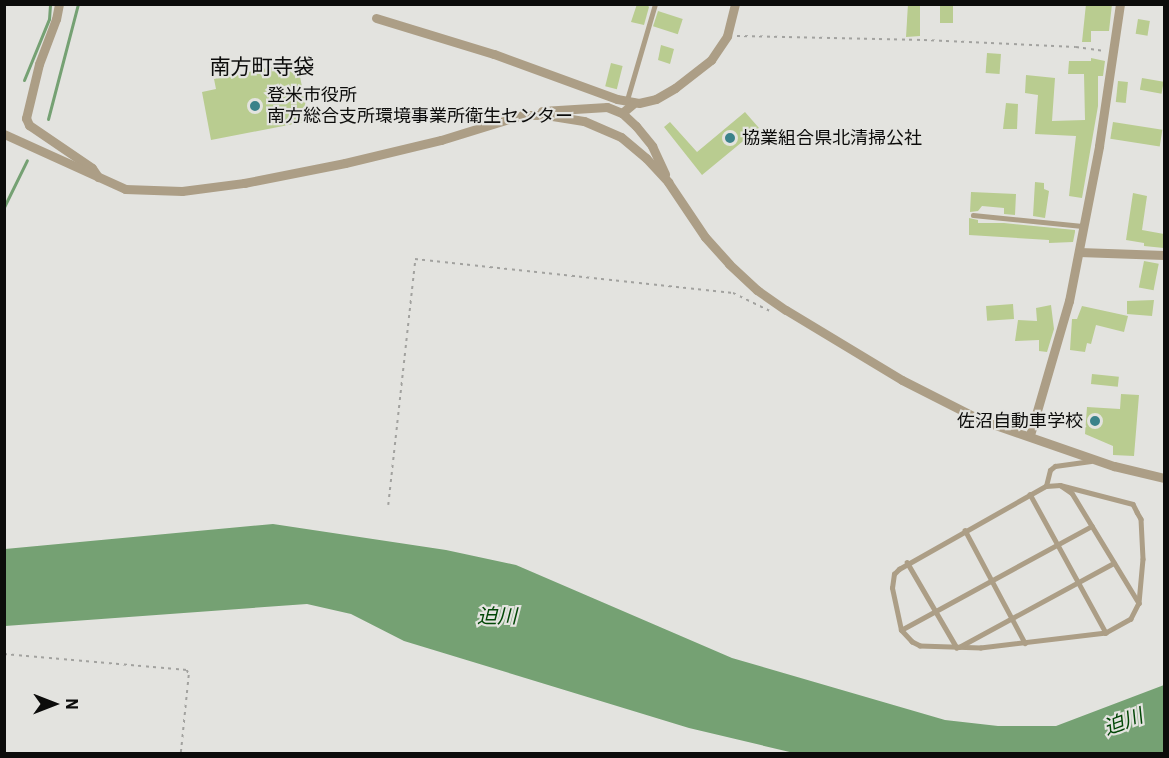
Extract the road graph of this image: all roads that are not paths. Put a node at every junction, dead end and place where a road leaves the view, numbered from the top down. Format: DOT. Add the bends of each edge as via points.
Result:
graph roads {
  1 [pos="58,4"];
  2 [pos="655,4"];
  3 [pos="735,4"];
  4 [pos="1120,4"];
  5 [pos="376,18"];
  6 [pos="630,102"];
  7 [pos="622,113"];
  8 [pos="522,115"];
  9 [pos="4,134"];
  10 [pos="100,179"];
  11 [pos="668,182"];
  12 [pos="973,215"];
  13 [pos="1084,226"];
  14 [pos="1079,252"];
  15 [pos="1164,255"];
  16 [pos="1030,435"];
  17 [pos="1097,460"];
  18 [pos="1164,478"];
  19 [pos="1060,485"];
  20 [pos="1046,486"];
  21 [pos="1030,494"];
  22 [pos="1092,526"];
  23 [pos="965,530"];
  24 [pos="1058,544"];
  25 [pos="908,562"];
  26 [pos="1114,562"];
  27 [pos="992,581"];
  28 [pos="1078,582"];
  29 [pos="1139,603"];
  30 [pos="936,611"];
  31 [pos="1012,618"];
  32 [pos="901,630"];
  33 [pos="1106,633"];
  34 [pos="1025,643"];
  35 [pos="957,648"];
  1 -- 10 [label="street" via="26,118 29,125 92,168"];
  2 -- 6 [label="lane"];
  3 -- 6 [label="street" via="727,36 711,60 656,99"];
  4 -- 13 [label="street"];
  5 -- 6 [label="street"];
  6 -- 7 [label="street"];
  7 -- 8 [label="street" via="607,107"];
  7 -- 11 [label="street" via="652,146"];
  8 -- 10 [label="street" via="345,163 202,189 141,191"];
  8 -- 11 [label="street" via="564,117 602,128 621,137"];
  9 -- 10 [label="street"];
  11 -- 16 [label="street" via="705,237 757,290 902,380 981,420"];
  12 -- 13 [label="lane"];
  13 -- 14 [label="street"];
  14 -- 15 [label="street"];
  14 -- 16 [label="street" via="1069,301"];
  16 -- 17 [label="street"];
  17 -- 18 [label="street"];
  17 -- 20 [label="lane" via="1055,466"];
  19 -- 20 [label="lane"];
  19 -- 22 [label="lane" via="1072,493"];
  19 -- 29 [label="lane" via="1133,504 1141,519"];
  20 -- 21 [label="lane"];
  21 -- 23 [label="lane"];
  21 -- 24 [label="lane"];
  22 -- 24 [label="lane"];
  22 -- 26 [label="lane"];
  23 -- 25 [label="lane"];
  23 -- 27 [label="lane"];
  24 -- 27 [label="lane"];
  24 -- 28 [label="lane"];
  25 -- 30 [label="lane"];
  25 -- 32 [label="lane" via="894,574 892,582"];
  26 -- 28 [label="lane"];
  26 -- 29 [label="lane"];
  27 -- 30 [label="lane"];
  27 -- 31 [label="lane"];
  28 -- 31 [label="lane"];
  28 -- 33 [label="lane"];
  29 -- 33 [label="lane" via="1131,619"];
  30 -- 32 [label="lane"];
  30 -- 35 [label="lane"];
  31 -- 34 [label="lane"];
  31 -- 35 [label="lane"];
  32 -- 35 [label="lane" via="920,646"];
  33 -- 34 [label="lane"];
  34 -- 35 [label="lane"];
}
